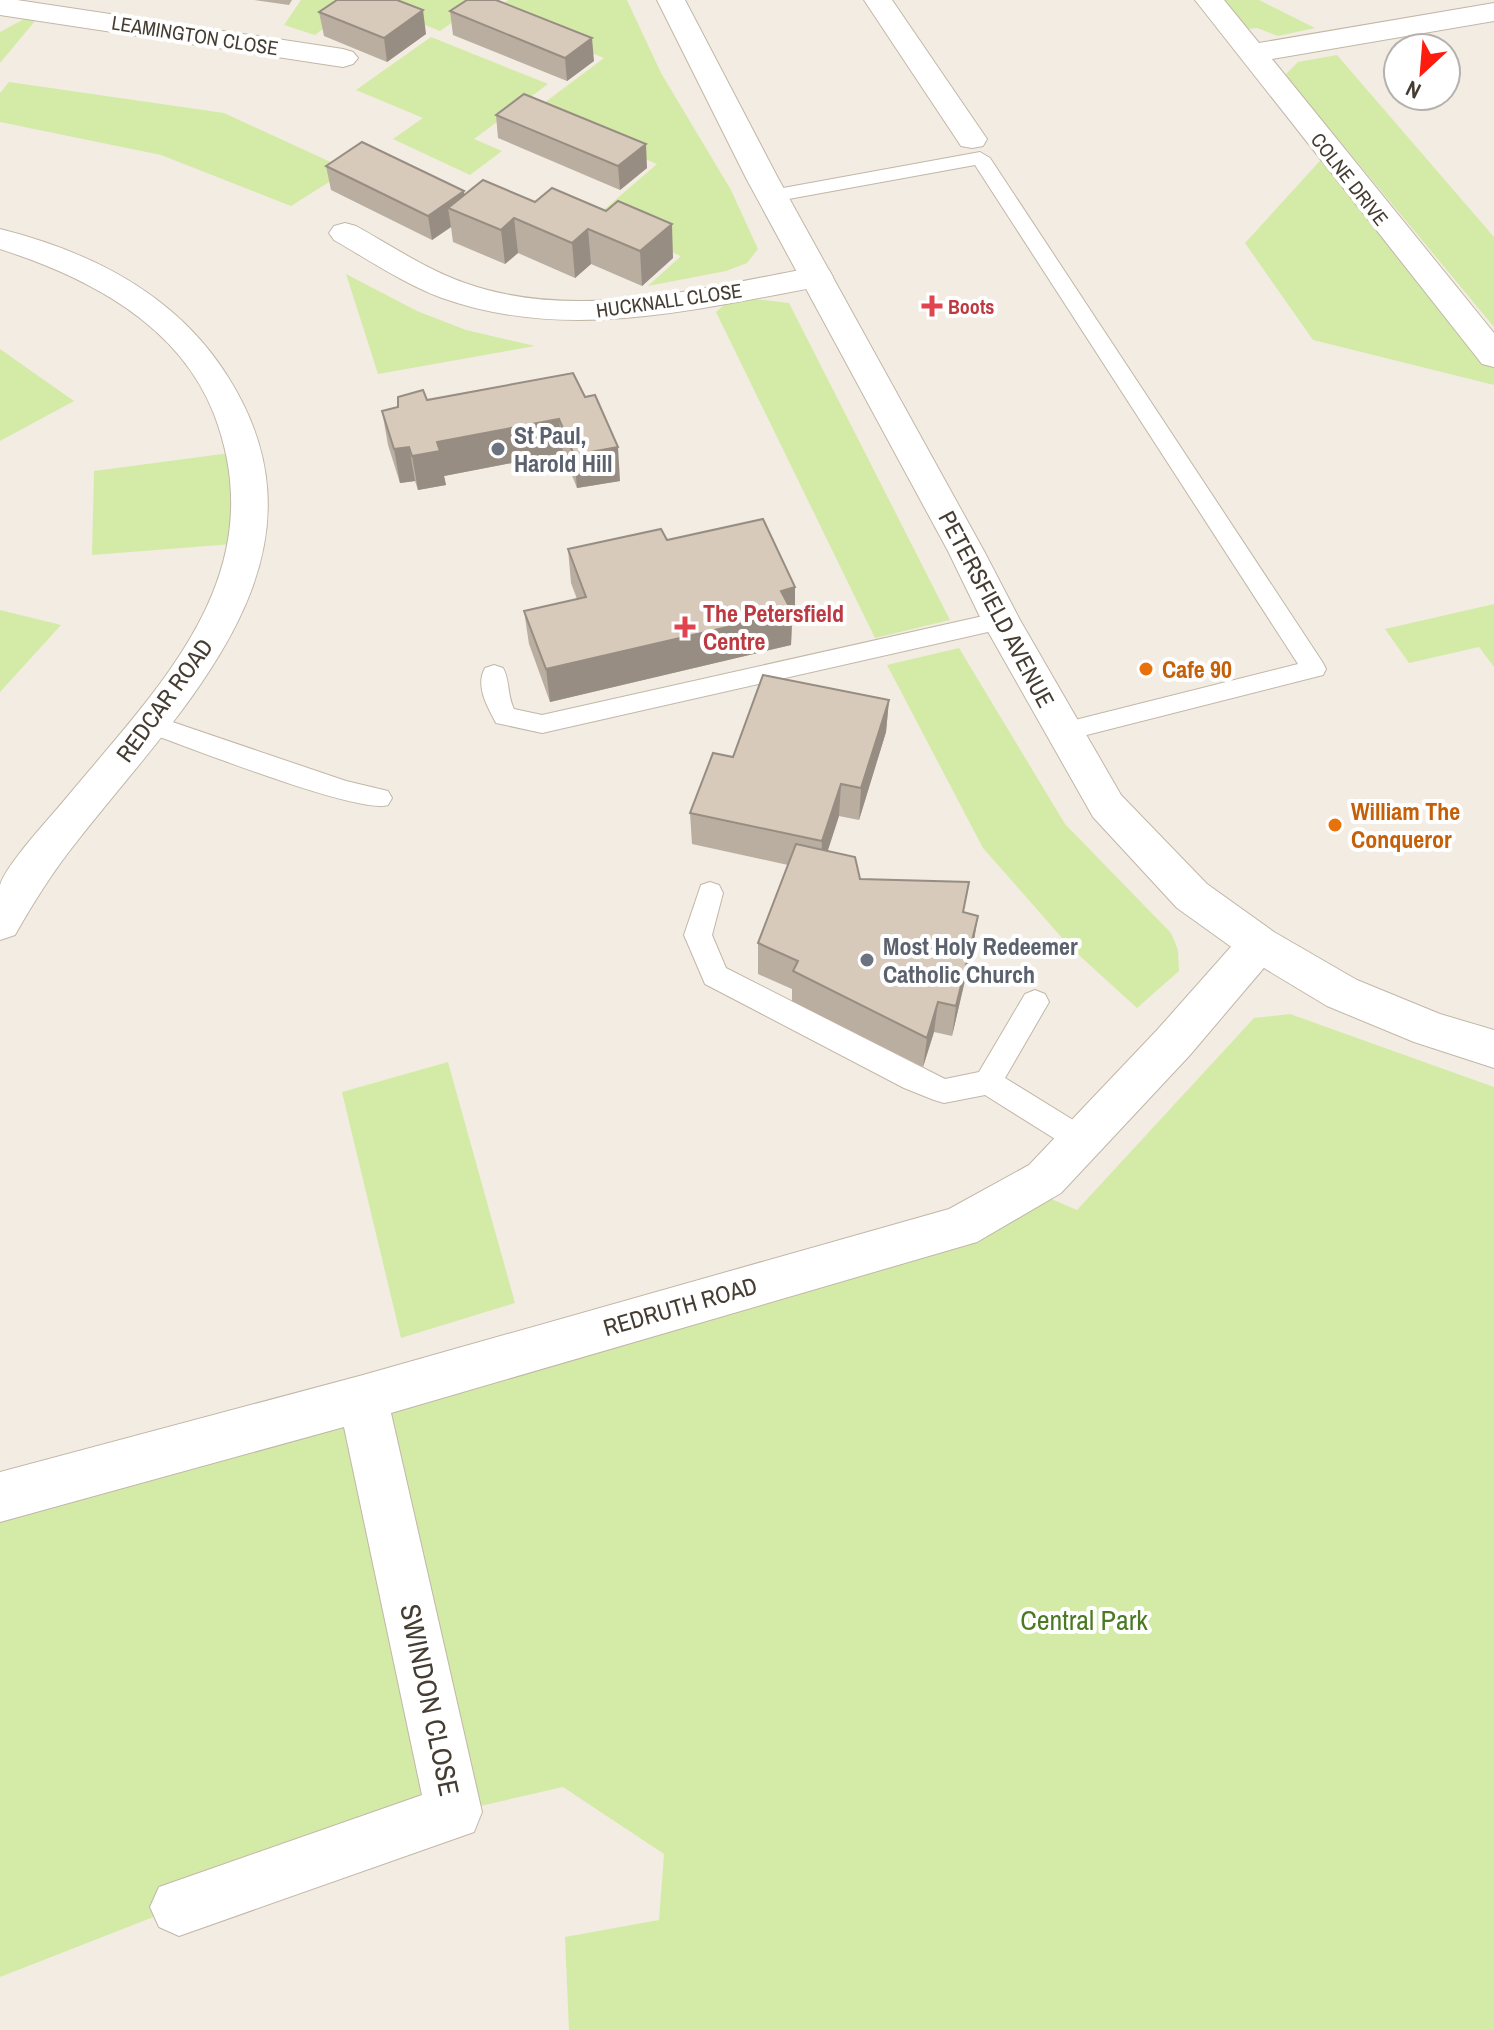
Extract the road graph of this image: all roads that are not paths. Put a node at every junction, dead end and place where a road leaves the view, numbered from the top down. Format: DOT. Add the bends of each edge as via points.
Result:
graph roads {
  1 [pos="671,0"];
  2 [pos="878,0"];
  3 [pos="1209,0"];
  4 [pos="0,6"];
  5 [pos="1494,12"];
  6 [pos="1254,53"];
  7 [pos="343,58"];
  8 [pos="972,139"];
  9 [pos="772,196"];
  10 [pos="345,233"];
  11 [pos="0,239"];
  12 [pos="817,277"];
  13 [pos="1494,356"];
  14 [pos="1001,621"];
  15 [pos="494,674"];
  16 [pos="152,724"];
  17 [pos="1063,732"];
  18 [pos="379,798"];
  19 [pos="710,893"];
  20 [pos="0,923"];
  21 [pos="1259,944"];
  22 [pos="1035,1002"];
  23 [pos="1494,1049"];
  24 [pos="988,1082"];
  25 [pos="1081,1140"];
  26 [pos="363,1398"];
  27 [pos="0,1497"];
  28 [pos="179,1907"];
  1 -- 9 [label="street, PETERSFIELD AVENUE"];
  2 -- 8 [label="street"];
  3 -- 6 [label="street, COLNE DRIVE"];
  4 -- 7 [label="street, LEAMINGTON CLOSE"];
  5 -- 6 [label="street"];
  6 -- 13 [label="street, COLNE DRIVE"];
  9 -- 12 [label="street, PETERSFIELD AVENUE"];
  9 -- 17 [label="lane" via="980,158 1314,669"];
  10 -- 12 [label="street, HUCKNALL CLOSE" via="453,291 522,309 598,313"];
  11 -- 16 [label="street, REDCAR ROAD" via="81,267 171,325 229,402 249,461 243,560 222,619"];
  12 -- 14 [label="street, PETERSFIELD AVENUE"];
  14 -- 15 [label="lane" via="542,724 505,716 495,696"];
  14 -- 17 [label="street, PETERSFIELD AVENUE"];
  16 -- 18 [label="lane" via="344,791"];
  16 -- 20 [label="street, REDCAR ROAD" via="35,867"];
  17 -- 21 [label="street, PETERSFIELD AVENUE" via="1107,806 1192,896"];
  19 -- 24 [label="lane" via="698,935 715,976 944,1091"];
  21 -- 23 [label="street, PETERSFIELD AVENUE" via="1342,993"];
  21 -- 25 [label="street, REDRUTH ROAD"];
  22 -- 24 [label="lane"];
  24 -- 25 [label="lane"];
  25 -- 26 [label="street, REDRUTH ROAD" via="1045,1179 960,1227"];
  26 -- 27 [label="street, REDRUTH ROAD"];
  26 -- 28 [label="street, SWINDON CLOSE" via="454,1812"];
}
